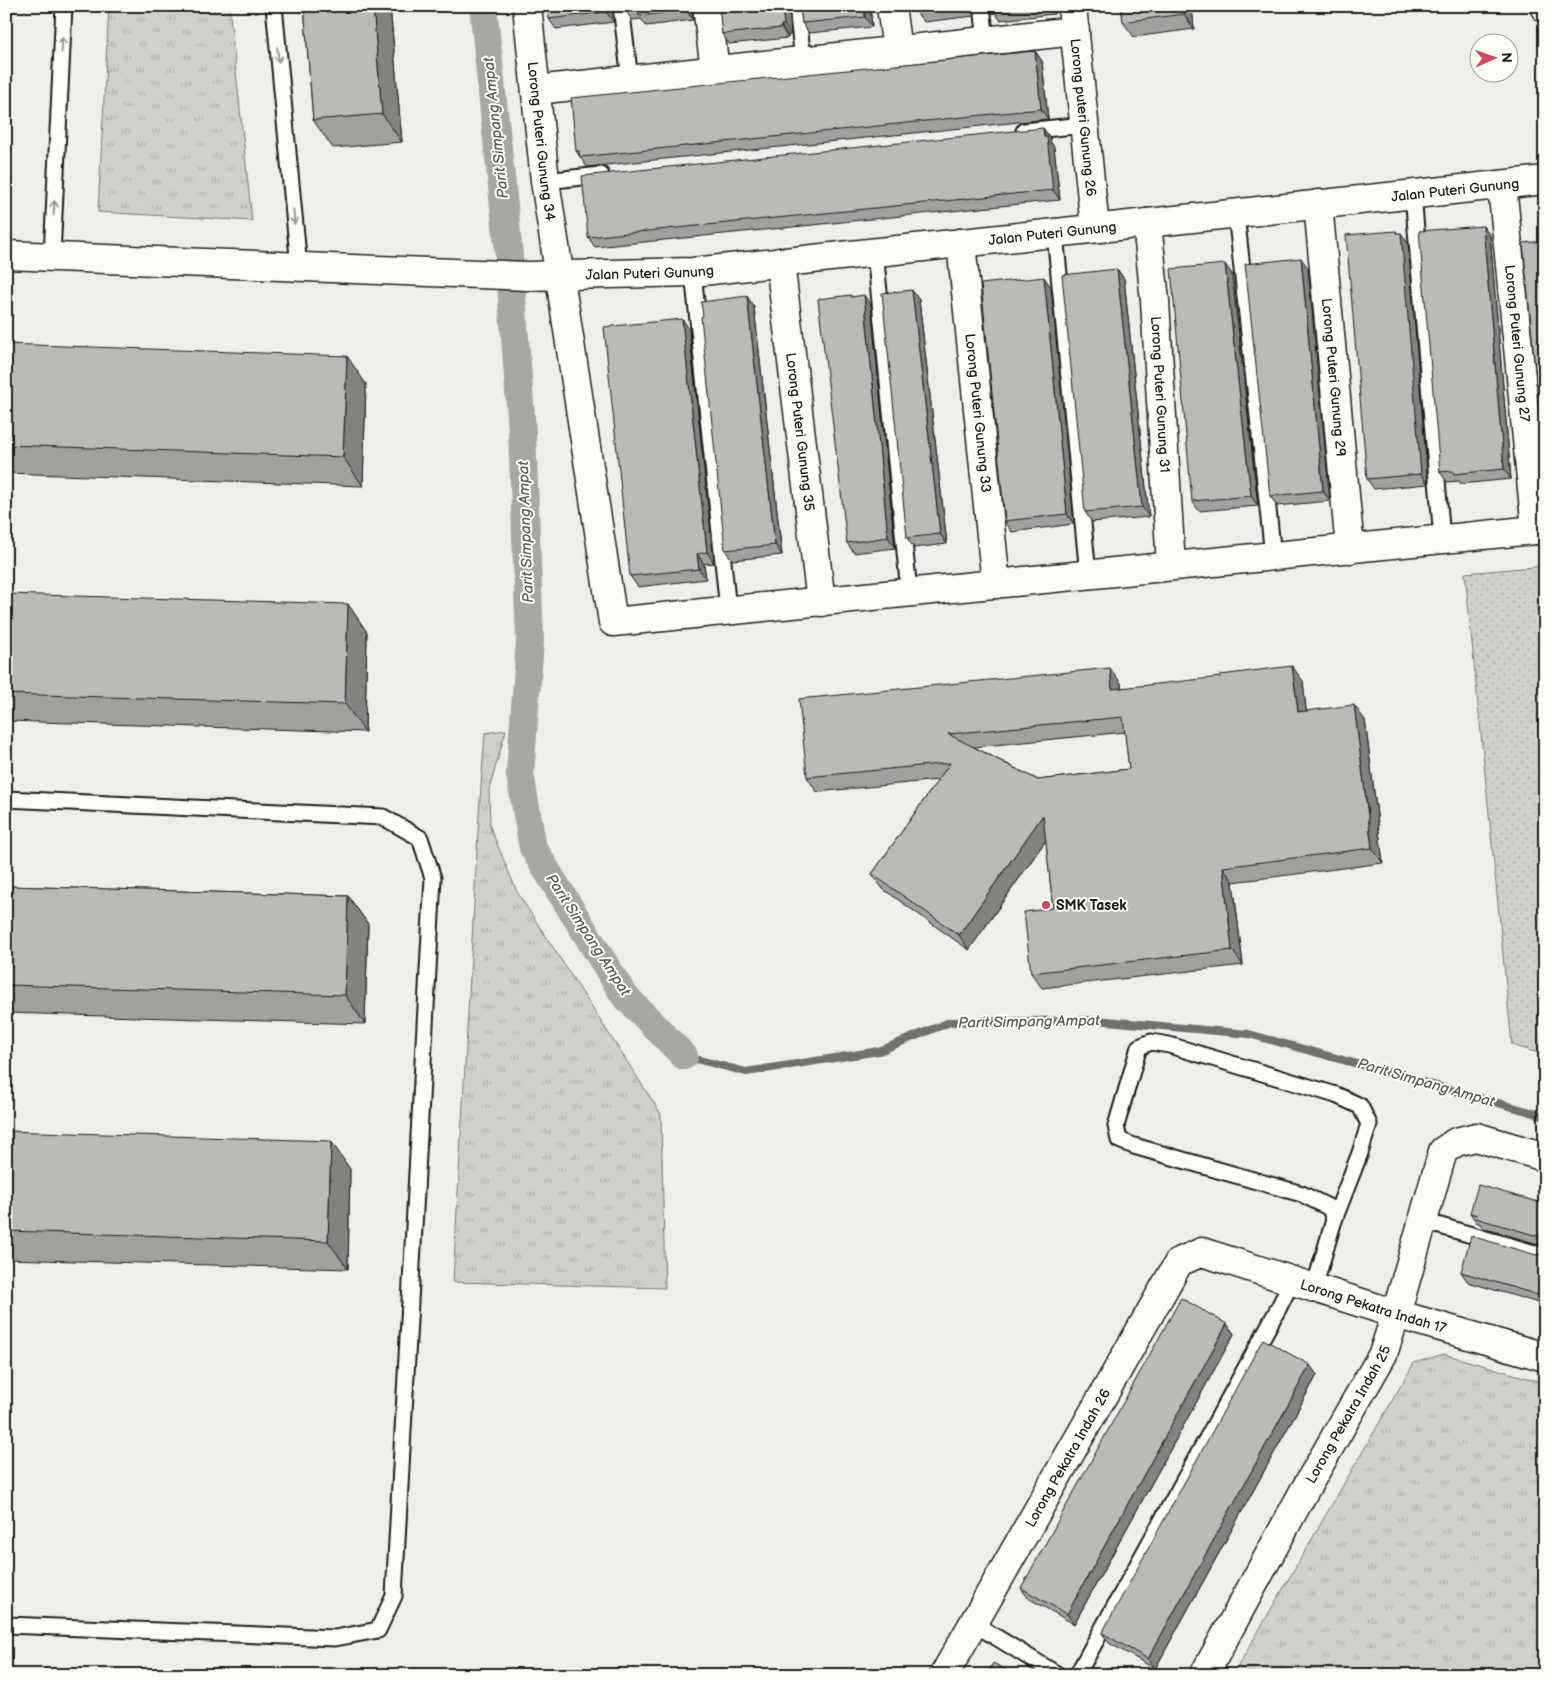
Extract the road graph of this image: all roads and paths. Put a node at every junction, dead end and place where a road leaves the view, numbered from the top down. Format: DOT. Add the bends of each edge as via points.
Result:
graph roads {
  1 [pos="64,6"];
  2 [pos="274,6"];
  3 [pos="526,6"];
  4 [pos="621,6"];
  5 [pos="707,6"];
  6 [pos="797,6"];
  7 [pos="891,6"];
  8 [pos="982,6"];
  9 [pos="1074,19"];
  10 [pos="986,41"];
  11 [pos="897,50"];
  12 [pos="803,61"];
  13 [pos="715,70"];
  14 [pos="630,80"];
  15 [pos="536,90"];
  16 [pos="1084,125"];
  17 [pos="1006,133"];
  18 [pos="614,174"];
  19 [pos="1545,180"];
  20 [pos="545,181"];
  21 [pos="1502,185"];
  22 [pos="1414,194"];
  23 [pos="1318,204"];
  24 [pos="1236,213"];
  25 [pos="1147,223"];
  26 [pos="1095,228"];
  27 [pos="1056,233"];
  28 [pos="961,243"];
  29 [pos="875,252"];
  30 [pos="6,255"];
  31 [pos="52,256"];
  32 [pos="780,262"];
  33 [pos="299,266"];
  34 [pos="693,272"];
  35 [pos="559,275"];
  36 [pos="1540,529"];
  37 [pos="1442,539"];
  38 [pos="1350,549"];
  39 [pos="1273,556"];
  40 [pos="1171,566"];
  41 [pos="1088,575"];
  42 [pos="996,584"];
  43 [pos="909,592"];
  44 [pos="821,602"];
  45 [pos="728,610"];
  46 [pos="6,799"];
  47 [pos="1545,1157"];
  48 [pos="1334,1220"];
  49 [pos="1423,1221"];
  50 [pos="1202,1252"];
  51 [pos="1545,1256"];
  52 [pos="1303,1284"];
  53 [pos="1396,1314"];
  54 [pos="1545,1357"];
  55 [pos="972,1623"];
  56 [pos="6,1625"];
  57 [pos="944,1675"];
  58 [pos="1058,1675"];
  59 [pos="1077,1675"];
  60 [pos="1204,1675"];
  31 -- 1 [label="lane, one-way"];
  2 -- 33 [label="lane, one-way"];
  3 -- 15 [label="street, Lorong Puteri Gunung 34"];
  4 -- 14 [label="lane"];
  5 -- 13 [label="street"];
  6 -- 12 [label="lane"];
  7 -- 11 [label="street"];
  8 -- 10 [label="lane"];
  9 -- 10 [label="street"];
  9 -- 16 [label="street, Lorong puteri Gunung 26"];
  10 -- 11 [label="street"];
  11 -- 12 [label="street"];
  12 -- 13 [label="street"];
  13 -- 14 [label="street"];
  14 -- 15 [label="street"];
  15 -- 20 [label="street, Lorong Puteri Gunung 34"];
  16 -- 17 [label="lane"];
  16 -- 26 [label="street, Lorong puteri Gunung 26"];
  18 -- 20 [label="lane"];
  19 -- 21 [label="street, Jalan Puteri Gunung"];
  20 -- 35 [label="street, Lorong Puteri Gunung 34"];
  21 -- 22 [label="street, Jalan Puteri Gunung"];
  21 -- 36 [label="street, Lorong Puteri Gunung 27"];
  22 -- 23 [label="street, Jalan Puteri Gunung"];
  22 -- 37 [label="lane"];
  23 -- 24 [label="street, Jalan Puteri Gunung"];
  23 -- 38 [label="street, Lorong Puteri Gunung 29"];
  24 -- 25 [label="street, Jalan Puteri Gunung"];
  24 -- 39 [label="lane"];
  25 -- 26 [label="street, Jalan Puteri Gunung"];
  25 -- 40 [label="street, Lorong Puteri Gunung 31" via="1155,301"];
  26 -- 27 [label="street, Jalan Puteri Gunung"];
  27 -- 28 [label="street, Jalan Puteri Gunung"];
  27 -- 41 [label="lane"];
  28 -- 29 [label="street, Jalan Puteri Gunung"];
  28 -- 42 [label="street, Lorong Puteri Gunung 33"];
  29 -- 32 [label="street, Jalan Puteri Gunung"];
  29 -- 43 [label="lane"];
  30 -- 31 [label="street, Jalan Puteri Gunung"];
  31 -- 33 [label="street, Jalan Puteri Gunung"];
  32 -- 34 [label="street, Jalan Puteri Gunung"];
  32 -- 44 [label="street, Lorong Puteri Gunung 35"];
  33 -- 35 [label="street, Jalan Puteri Gunung"];
  34 -- 35 [label="street, Jalan Puteri Gunung"];
  34 -- 45 [label="lane"];
  35 -- 45 [label="street, Lorong Puteri Gunung 34" via="613,622"];
  36 -- 37 [label="street"];
  37 -- 38 [label="street"];
  38 -- 39 [label="street"];
  39 -- 40 [label="street"];
  40 -- 41 [label="street"];
  41 -- 42 [label="street"];
  42 -- 43 [label="street"];
  43 -- 44 [label="street"];
  44 -- 45 [label="street"];
  46 -- 56 [label="lane" via="383,817 420,838 432,878 394,1596 378,1630 335,1638"];
  47 -- 49 [label="street, Lorong Pekatra Indah 25" via="1476,1137 1456,1142 1443,1151"];
  48 -- 48 [label="lane" via="1330,1208 1302,1194 1119,1140 1116,1126 1139,1047 1151,1042 1169,1045 1336,1095 1360,1106 1369,1124"];
  48 -- 52 [label="lane"];
  49 -- 51 [label="lane"];
  49 -- 53 [label="street, Lorong Pekatra Indah 25"];
  50 -- 52 [label="street, Lorong Pekatra Indah 17"];
  50 -- 55 [label="street, Lorong Pekatra Indah 26" via="1178,1262"];
  52 -- 53 [label="street, Lorong Pekatra Indah 17"];
  52 -- 59 [label="lane" via="1273,1317"];
  53 -- 54 [label="street, Lorong Pekatra Indah 17"];
  53 -- 60 [label="street, Lorong Pekatra Indah 25" via="1383,1354"];
  55 -- 57 [label="street, Lorong Pekatra Indah 26"];
  55 -- 58 [label="lane"];
}
